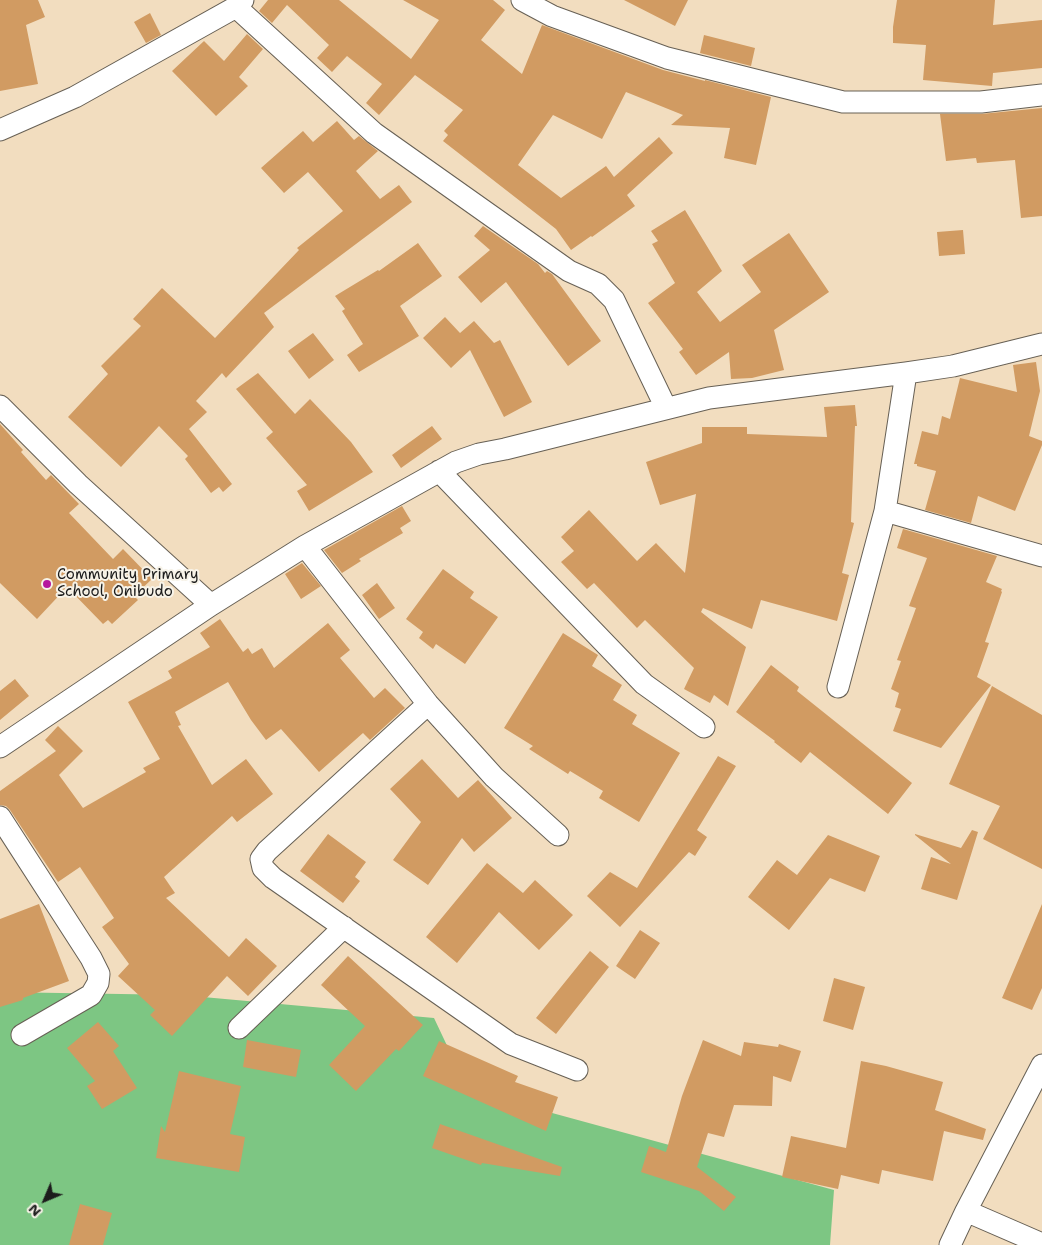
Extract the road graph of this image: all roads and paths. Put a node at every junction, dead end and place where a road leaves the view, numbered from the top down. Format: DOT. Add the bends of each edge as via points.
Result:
graph roads {
  1 [pos="522,0"];
  2 [pos="239,4"];
  3 [pos="1042,95"];
  4 [pos="0,130"];
  5 [pos="1042,344"];
  6 [pos="906,373"];
  7 [pos="0,406"];
  8 [pos="666,408"];
  9 [pos="439,471"];
  10 [pos="885,511"];
  11 [pos="306,546"];
  12 [pos="1042,556"];
  13 [pos="210,605"];
  14 [pos="838,687"];
  15 [pos="428,704"];
  16 [pos="704,726"];
  17 [pos="0,747"];
  18 [pos="0,817"];
  19 [pos="558,835"];
  20 [pos="344,927"];
  21 [pos="239,1028"];
  22 [pos="22,1034"];
  23 [pos="1042,1065"];
  24 [pos="577,1070"];
  25 [pos="966,1211"];
  26 [pos="1042,1244"];
  27 [pos="950,1245"];
  1 -- 3 [label="street" via="552,16 667,58 843,102 981,102"];
  2 -- 4 [label="street" via="75,97"];
  2 -- 8 [label="street" via="374,133 569,271 598,284 614,300"];
  5 -- 6 [label="street" via="953,366"];
  6 -- 8 [label="street" via="709,398"];
  6 -- 10 [label="street"];
  7 -- 13 [label="street" via="78,484"];
  8 -- 9 [label="street" via="479,454"];
  9 -- 11 [label="street"];
  9 -- 16 [label="street" via="644,684"];
  10 -- 12 [label="street"];
  10 -- 14 [label="street"];
  11 -- 13 [label="street"];
  11 -- 15 [label="street"];
  13 -- 17 [label="street"];
  15 -- 19 [label="street" via="494,777"];
  15 -- 20 [label="street" via="262,859 263,868 273,878"];
  18 -- 22 [label="street" via="99,974 91,995"];
  20 -- 21 [label="street"];
  20 -- 24 [label="street" via="511,1044"];
  23 -- 25 [label="street"];
  25 -- 26 [label="street"];
  25 -- 27 [label="street"];
}
